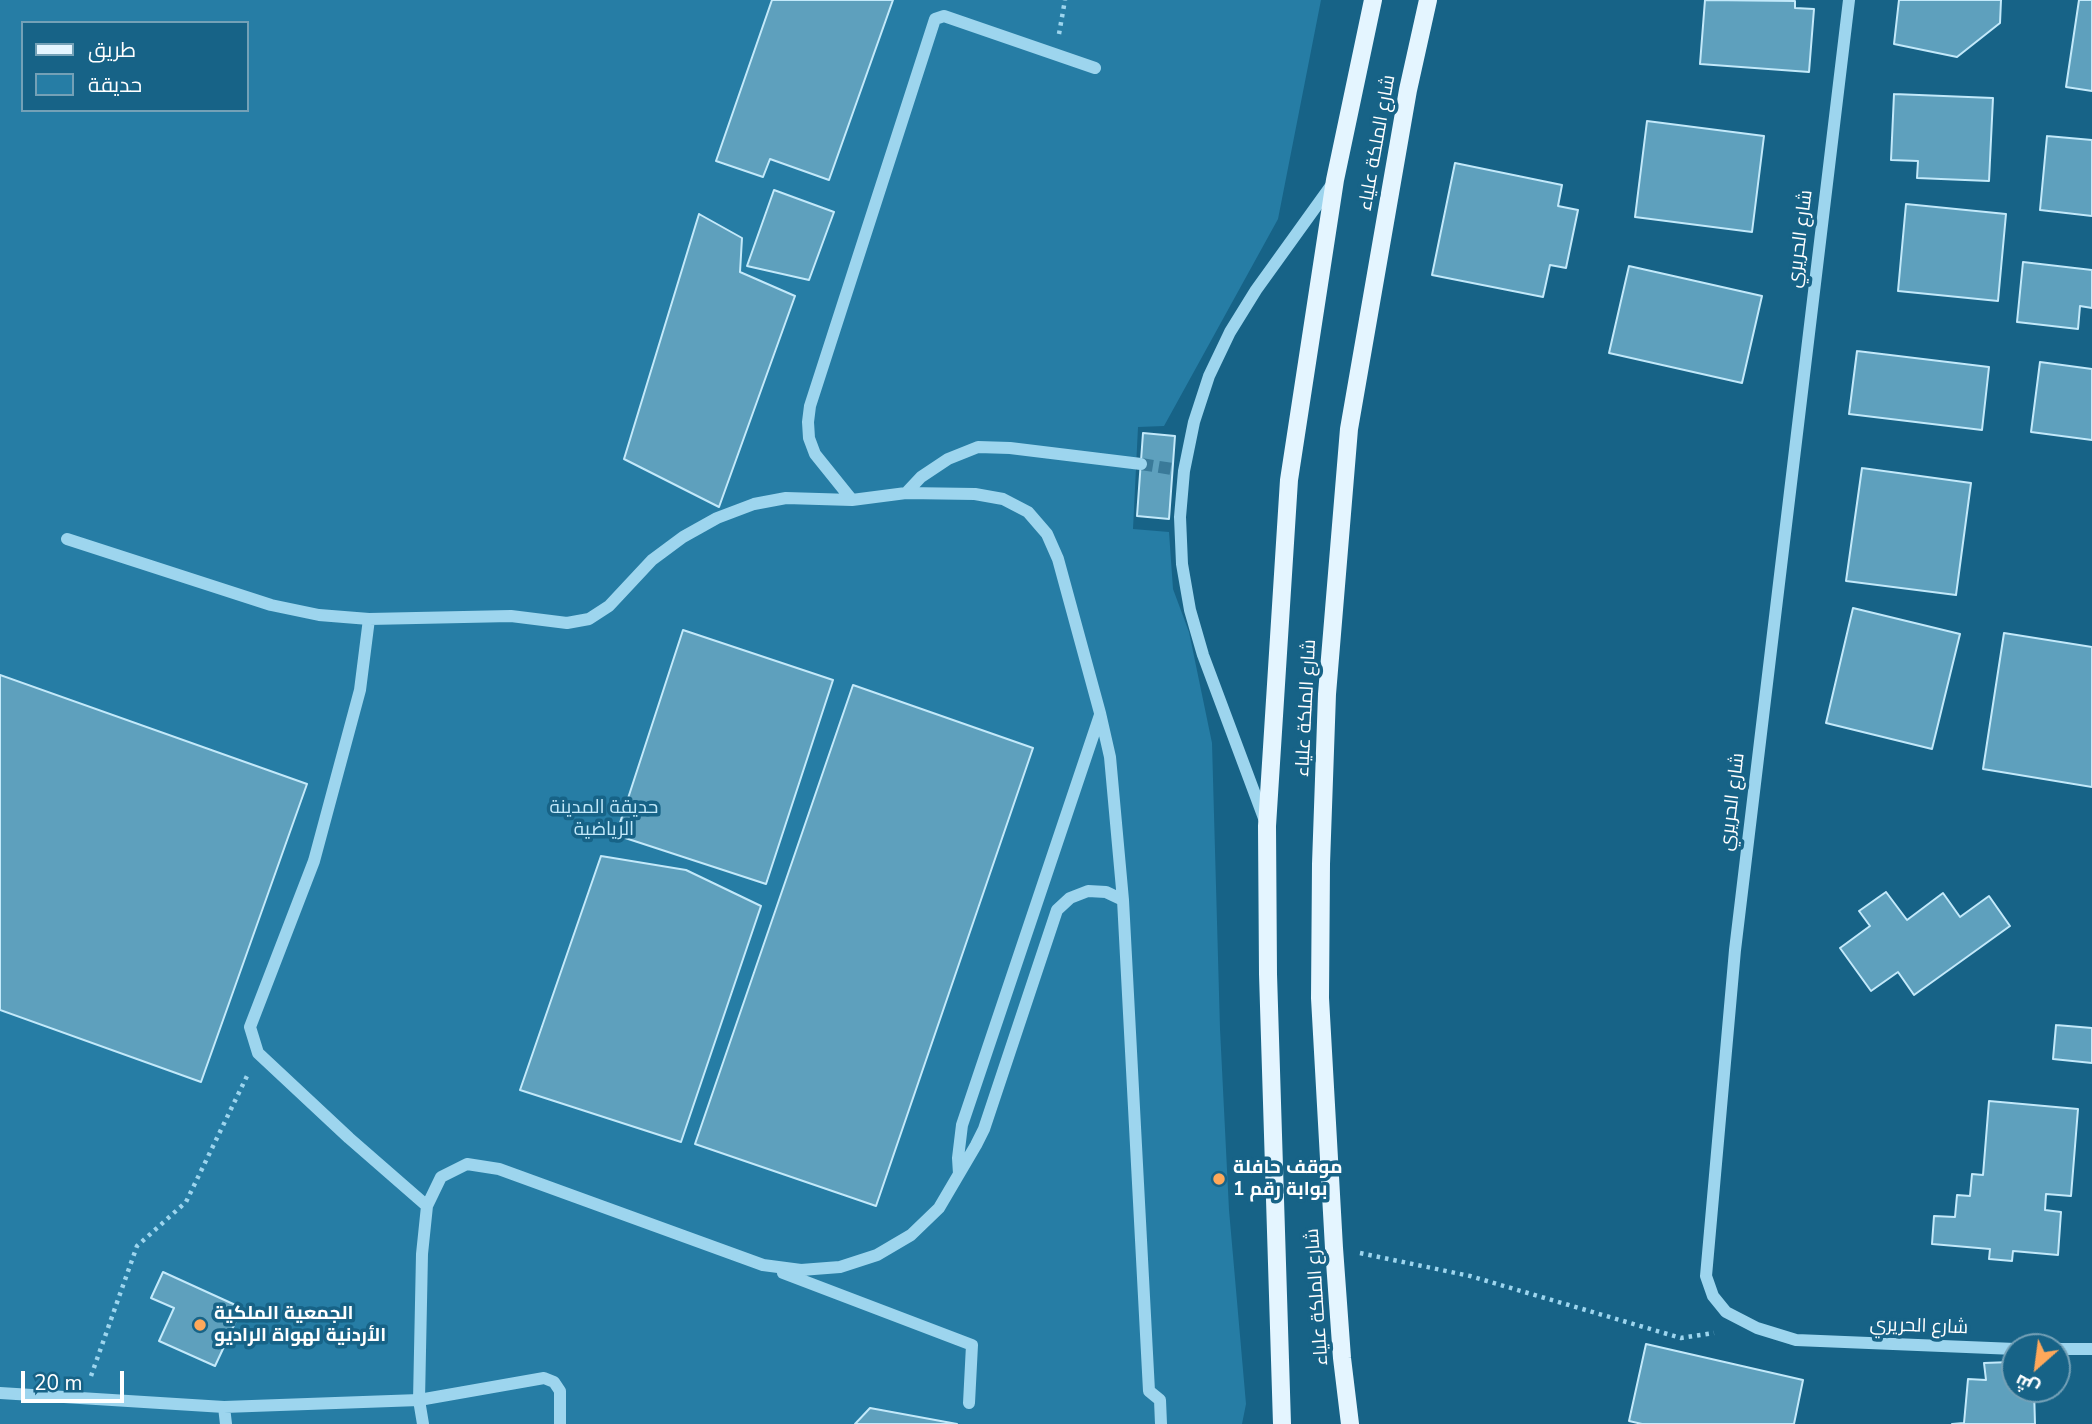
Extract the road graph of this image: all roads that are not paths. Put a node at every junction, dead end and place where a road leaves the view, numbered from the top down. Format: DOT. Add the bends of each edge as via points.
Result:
graph roads {
  1 [pos="1373,0"];
  2 [pos="1428,0"];
  3 [pos="1849,0"];
  4 [pos="1095,68"];
  5 [pos="1335,180"];
  6 [pos="1141,464"];
  7 [pos="906,493"];
  8 [pos="852,500"];
  9 [pos="67,539"];
  10 [pos="369,619"];
  11 [pos="1100,713"];
  12 [pos="1266,826"];
  13 [pos="1122,900"];
  14 [pos="959,1174"];
  15 [pos="427,1206"];
  16 [pos="763,1265"];
  17 [pos="2001,1348"];
  18 [pos="2071,1349"];
  19 [pos="2092,1349"];
  20 [pos="0,1393"];
  21 [pos="419,1400"];
  22 [pos="970,1403"];
  23 [pos="224,1406"];
  24 [pos="226,1424"];
  25 [pos="423,1424"];
  26 [pos="560,1424"];
  27 [pos="1161,1424"];
  28 [pos="1282,1424"];
  29 [pos="1350,1424"];
  1 -- 5 [label="main road, شارع الملكة علياء"];
  2 -- 29 [label="main road, شارع الملكة علياء" via="1349,429 1327,694 1320,998 1334,1248"];
  3 -- 17 [label="street, شارع الحريري" via="1735,950 1706,1276 1713,1296 1726,1312 1757,1328 1796,1339"];
  4 -- 8 [label="street" via="944,16 935,19 810,406 809,438 814,454"];
  5 -- 12 [label="main road, شارع الملكة علياء" via="1289,480"];
  5 -- 12 [label="street" via="1230,332 1209,376 1178,470 1189,610"];
  6 -- 7 [label="street" via="978,447 948,459"];
  7 -- 8 [label="street"];
  7 -- 11 [label="street" via="975,494 1003,499 1028,512 1047,534 1058,559"];
  8 -- 10 [label="street" via="786,498 717,518 652,560 609,606 589,618 566,623 511,616"];
  9 -- 10 [label="street" via="271,606"];
  10 -- 15 [label="street" via="360,690 314,861 250,1027 258,1053"];
  11 -- 13 [label="street" via="1116,804"];
  11 -- 14 [label="street" via="962,1125"];
  12 -- 28 [label="main road, شارع الملكة علياء"];
  13 -- 14 [label="street" via="1106,892 1088,891 1057,910 984,1129"];
  13 -- 27 [label="street" via="1149,1391 1160,1400"];
  14 -- 16 [label="street" via="939,1208 911,1235 877,1255 840,1267 802,1270"];
  15 -- 16 [label="street" via="441,1177 467,1164 499,1169"];
  15 -- 21 [label="street"];
  16 -- 22 [label="street" via="972,1345"];
  18 -- 19 [label="street"];
  20 -- 23 [label="street"];
  21 -- 23 [label="street"];
  21 -- 25 [label="street"];
  21 -- 26 [label="street" via="544,1378 560,1391"];
  23 -- 24 [label="street"];
}
